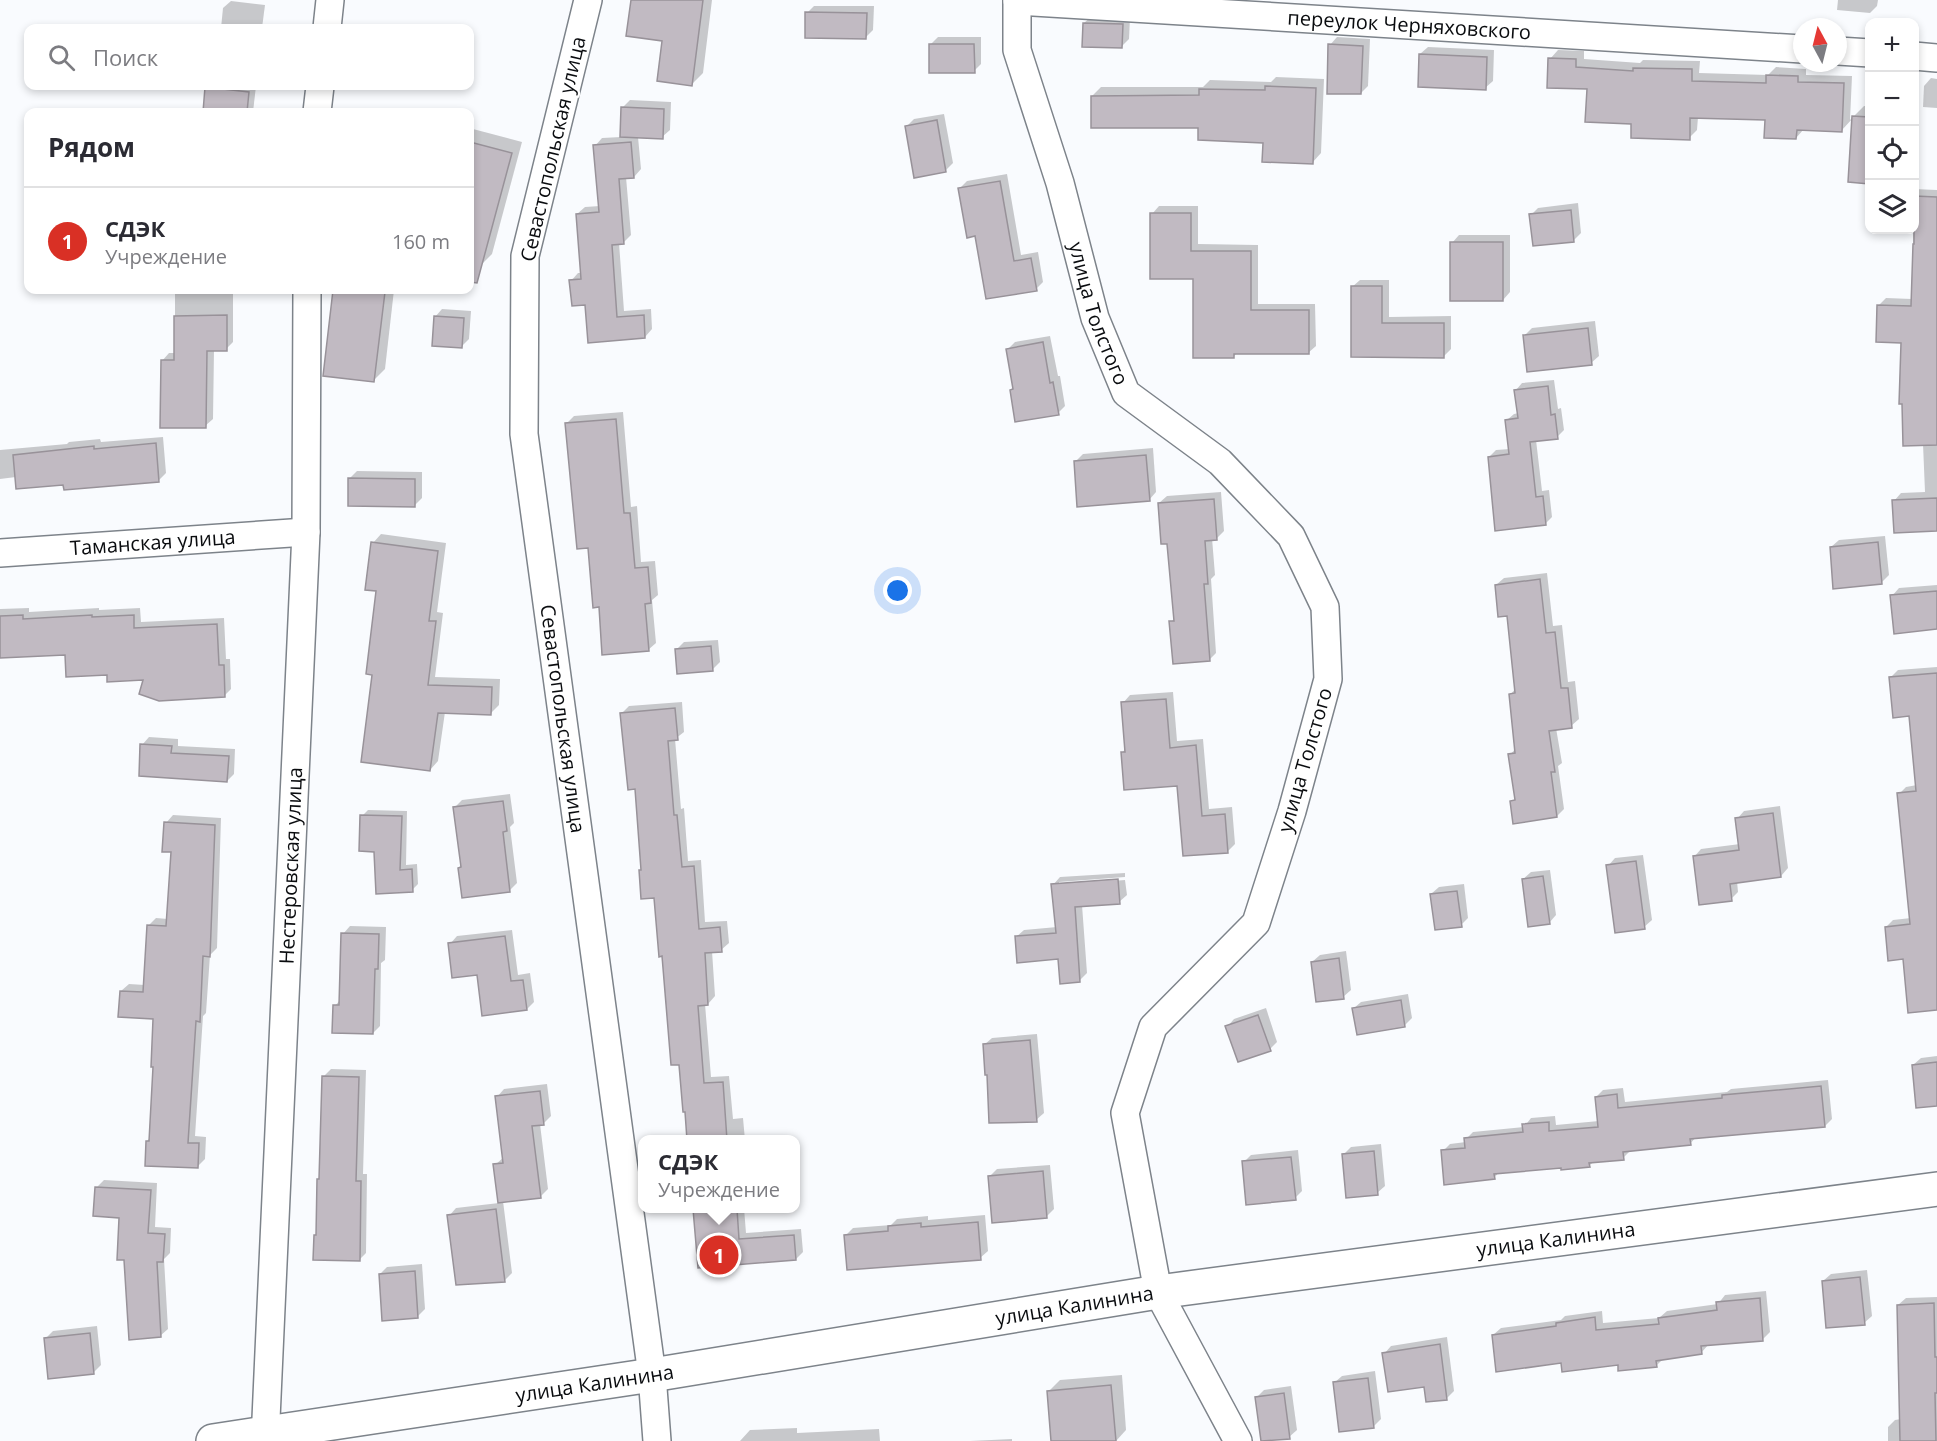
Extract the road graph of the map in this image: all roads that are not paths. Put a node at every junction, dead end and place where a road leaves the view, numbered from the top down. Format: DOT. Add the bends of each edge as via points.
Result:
graph roads {
  1 [pos="330,0"];
  2 [pos="588,0"];
  3 [pos="1017,0"];
  4 [pos="327,24"];
  5 [pos="1793,48"];
  6 [pos="1847,52"];
  7 [pos="1865,53"];
  8 [pos="1919,56"];
  9 [pos="1937,57"];
  10 [pos="320,90"];
  11 [pos="317,108"];
  12 [pos="308,294"];
  13 [pos="306,532"];
  14 [pos="0,554"];
  15 [pos="1937,1189"];
  16 [pos="1158,1292"];
  17 [pos="652,1376"];
  18 [pos="266,1437"];
  19 [pos="213,1441"];
  20 [pos="657,1441"];
  21 [pos="1238,1441"];
  1 -- 4 [label="street"];
  2 -- 17 [label="street, Севастопольская улица" via="525,256 524,434"];
  3 -- 5 [label="street, переулок Черняховского"];
  3 -- 16 [label="street, улица Толстого" via="1017,50 1060,183 1095,318 1126,393 1220,462 1291,536 1325,607 1328,679 1256,923 1153,1027 1125,1113"];
  6 -- 7 [label="street"];
  8 -- 9 [label="street"];
  10 -- 11 [label="street"];
  12 -- 13 [label="street, Нестеровская улица"];
  13 -- 14 [label="street, Таманская улица"];
  13 -- 18 [label="street, Нестеровская улица"];
  15 -- 16 [label="main road, улица Калинина"];
  16 -- 17 [label="main road, улица Калинина"];
  16 -- 21 [label="street, улица Толстого"];
  17 -- 18 [label="main road, улица Калинина"];
  17 -- 20 [label="street, Севастопольская улица"];
  18 -- 19 [label="main road, улица Калинина"];
}
